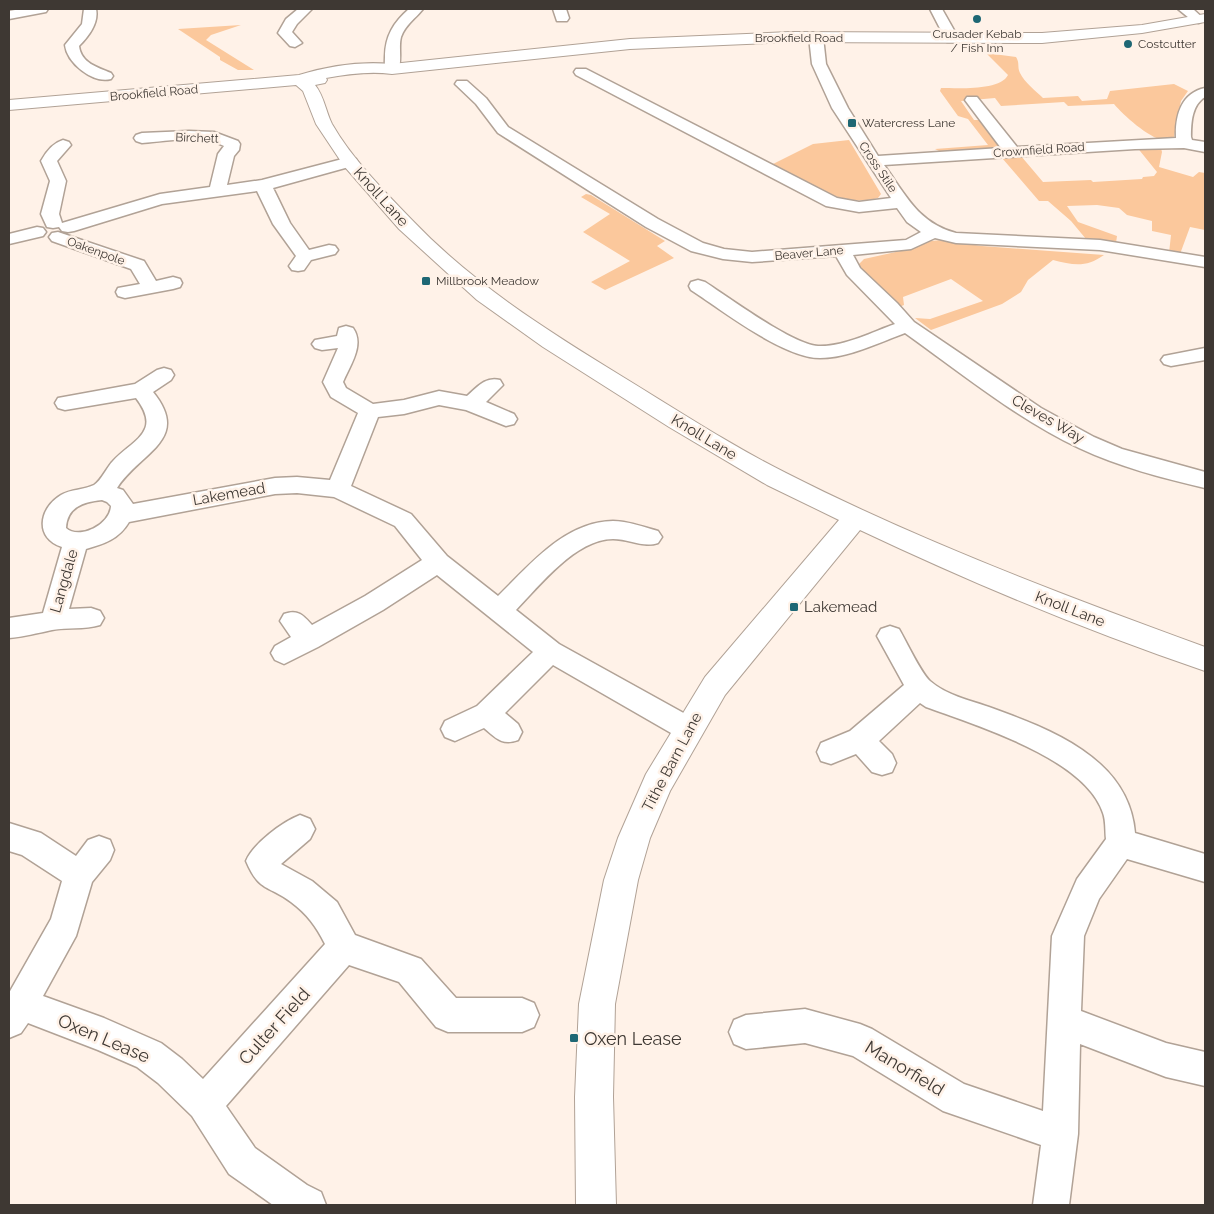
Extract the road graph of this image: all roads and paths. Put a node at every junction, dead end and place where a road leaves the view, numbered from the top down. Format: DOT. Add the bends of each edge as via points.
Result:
graph roads {
  1 [pos="40,9"];
  2 [pos="90,9"];
  3 [pos="305,9"];
  4 [pos="416,9"];
  5 [pos="936,9"];
  6 [pos="1185,9"];
  7 [pos="9,15"];
  8 [pos="1202,18"];
  9 [pos="816,37"];
  10 [pos="952,39"];
  11 [pos="295,43"];
  12 [pos="392,69"];
  13 [pos="581,72"];
  14 [pos="106,76"];
  15 [pos="300,80"];
  16 [pos="462,84"];
  17 [pos="1205,92"];
  18 [pos="972,100"];
  19 [pos="9,105"];
  20 [pos="142,138"];
  21 [pos="64,142"];
  22 [pos="1184,144"];
  23 [pos="1205,148"];
  24 [pos="1012,151"];
  25 [pos="873,161"];
  26 [pos="350,162"];
  27 [pos="263,185"];
  28 [pos="218,190"];
  29 [pos="902,202"];
  30 [pos="60,229"];
  31 [pos="933,232"];
  32 [pos="9,240"];
  33 [pos="329,250"];
  34 [pos="842,250"];
  35 [pos="1205,262"];
  36 [pos="172,283"];
  37 [pos="698,286"];
  38 [pos="151,287"];
  39 [pos="125,292"];
  40 [pos="907,326"];
  41 [pos="322,344"];
  42 [pos="1205,354"];
  43 [pos="1171,360"];
  44 [pos="164,375"];
  45 [pos="493,384"];
  46 [pos="141,390"];
  47 [pos="65,403"];
  48 [pos="471,404"];
  49 [pos="370,411"];
  50 [pos="506,419"];
  51 [pos="1205,480"];
  52 [pos="338,489"];
  53 [pos="102,492"];
  54 [pos="121,516"];
  55 [pos="856,517"];
  56 [pos="650,537"];
  57 [pos="76,541"];
  58 [pos="438,562"];
  59 [pos="499,612"];
  60 [pos="92,618"];
  61 [pos="53,620"];
  62 [pos="9,628"];
  63 [pos="890,636"];
  64 [pos="550,651"];
  65 [pos="284,653"];
  66 [pos="1205,659"];
  67 [pos="919,688"];
  68 [pos="486,714"];
  69 [pos="455,729"];
  70 [pos="688,729"];
  71 [pos="508,732"];
  72 [pos="860,740"];
  73 [pos="831,752"];
  74 [pos="882,764"];
  75 [pos="300,829"];
  76 [pos="9,837"];
  77 [pos="1121,843"];
  78 [pos="99,850"];
  79 [pos="1205,868"];
  80 [pos="79,875"];
  81 [pos="344,948"];
  82 [pos="15,1012"];
  83 [pos="522,1014"];
  84 [pos="1066,1022"];
  85 [pos="746,1032"];
  86 [pos="1205,1069"];
  87 [pos="204,1104"];
  88 [pos="1060,1134"];
  89 [pos="308,1205"];
  90 [pos="596,1205"];
  91 [pos="1051,1205"];
  1 -- 7 [label="street"];
  2 -- 14 [label="street" via="88,24 72,45 72,53 75,59"];
  3 -- 11 [label="street" via="291,22 285,34"];
  4 -- 12 [label="street" via="395,32 391,46"];
  5 -- 10 [label="street"];
  6 -- 8 [label="street"];
  8 -- 10 [label="street, Brookfield Road" via="1066,36"];
  9 -- 10 [label="street, Brookfield Road"];
  9 -- 12 [label="street, Brookfield Road" via="630,44"];
  9 -- 25 [label="street, Cross Stile" via="819,64 826,80"];
  12 -- 15 [label="street, Brookfield Road" via="383,73"];
  13 -- 29 [label="street" via="832,202 859,207"];
  15 -- 19 [label="street, Brookfield Road"];
  15 -- 26 [label="street, Knoll Lane" via="310,89 324,124"];
  16 -- 34 [label="street, Beaver Lane" via="481,101 503,130 681,240 712,251 752,257"];
  17 -- 22 [label="street" via="1195,97 1188,107 1182,127"];
  18 -- 24 [label="street"];
  20 -- 28 [label="street, Birchett" via="211,137 227,140 232,144 231,150 226,154"];
  21 -- 30 [label="street" via="48,161 58,181 50,214"];
  22 -- 23 [label="street, Crownfield Road"];
  22 -- 24 [label="street, Crownfield Road"];
  24 -- 25 [label="street, Crownfield Road"];
  25 -- 29 [label="street, Cross Stile"];
  26 -- 27 [label="street"];
  26 -- 55 [label="street, Knoll Lane" via="406,225 484,296 677,421 776,479"];
  27 -- 28 [label="street"];
  27 -- 33 [label="street" via="302,261"];
  28 -- 30 [label="street" via="160,198"];
  29 -- 31 [label="street, Cross Stile" via="913,218"];
  30 -- 32 [label="street" via="43,239 37,232"];
  30 -- 38 [label="street, Oakenpole" via="138,265"];
  31 -- 34 [label="street, Beaver Lane" via="911,244"];
  31 -- 35 [label="street" via="956,238 1100,245"];
  34 -- 40 [label="street, Cleves Way" via="856,274 898,312"];
  36 -- 38 [label="street"];
  37 -- 40 [label="street" via="785,340 818,352 835,350"];
  38 -- 39 [label="street"];
  40 -- 51 [label="street, Cleves Way" via="1017,402 1076,436 1114,454"];
  41 -- 49 [label="street" via="347,336 348,348 333,382 338,392"];
  42 -- 43 [label="street"];
  44 -- 46 [label="street"];
  45 -- 48 [label="street"];
  46 -- 47 [label="street"];
  46 -- 53 [label="street" via="156,413 155,433 121,466"];
  48 -- 49 [label="street" via="439,398"];
  48 -- 50 [label="street"];
  49 -- 52 [label="street"];
  52 -- 54 [label="street, Lakemead" via="275,486"];
  52 -- 58 [label="street, Lakemead" via="403,520"];
  53 -- 54 [label="street" via="115,496 122,504"];
  53 -- 57 [label="street, Langdale" via="72,499 60,508 53,519 54,530 62,538"];
  54 -- 57 [label="street, Langdale" via="104,534"];
  55 -- 66 [label="street, Knoll Lane" via="950,561"];
  55 -- 70 [label="street, Tithe Barn Lane" via="715,686"];
  56 -- 59 [label="street" via="611,530 592,532 567,545"];
  57 -- 61 [label="street, Langdale"];
  58 -- 59 [label="street, Lakemead"];
  58 -- 65 [label="street" via="374,603 301,630"];
  59 -- 64 [label="street, Lakemead"];
  60 -- 61 [label="street, Langdale"];
  61 -- 62 [label="street, Langdale"];
  63 -- 67 [label="street"];
  64 -- 68 [label="street"];
  64 -- 70 [label="street, Lakemead"];
  67 -- 72 [label="street"];
  67 -- 77 [label="street" via="935,699 1046,741 1079,763 1099,780 1117,809"];
  68 -- 69 [label="street"];
  68 -- 71 [label="street"];
  70 -- 90 [label="street, Tithe Barn Lane" via="657,784 634,838 621,880 596,1004"];
  72 -- 73 [label="street"];
  72 -- 74 [label="street"];
  75 -- 81 [label="street" via="260,861 270,874 301,891 326,912"];
  76 -- 80 [label="street" via="30,843"];
  77 -- 79 [label="street"];
  77 -- 84 [label="street" via="1088,889 1068,936"];
  78 -- 80 [label="street, Oxen Lease"];
  80 -- 82 [label="street, Oxen Lease" via="65,925"];
  81 -- 83 [label="street" via="410,970 448,1015"];
  81 -- 87 [label="street, Culter Field"];
  82 -- 87 [label="street, Oxen Lease" via="104,1035 149,1055"];
  84 -- 86 [label="street" via="1166,1060"];
  84 -- 88 [label="street"];
  85 -- 88 [label="street, Manorfield" via="806,1026 860,1041 955,1099"];
  87 -- 89 [label="street, Oxen Lease" via="242,1162"];
  88 -- 91 [label="street"];
}
